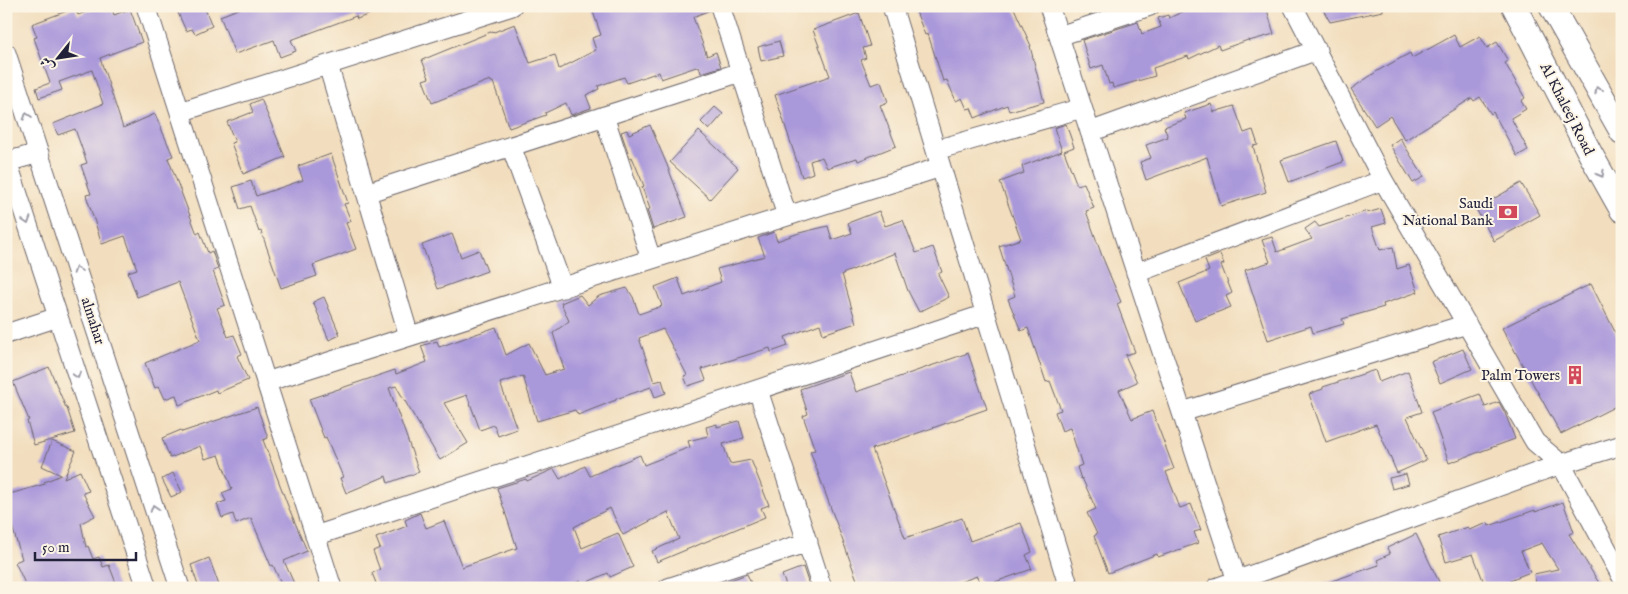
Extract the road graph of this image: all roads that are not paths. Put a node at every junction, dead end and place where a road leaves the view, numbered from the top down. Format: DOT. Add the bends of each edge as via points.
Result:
graph roads {
  1 [pos="146,6"];
  2 [pos="512,6"];
  3 [pos="720,6"];
  4 [pos="892,6"];
  5 [pos="1049,6"];
  6 [pos="1150,6"];
  7 [pos="1293,6"];
  8 [pos="1514,6"];
  9 [pos="1551,6"];
  10 [pos="1058,36"];
  11 [pos="1317,50"];
  12 [pos="6,53"];
  13 [pos="328,65"];
  14 [pos="741,72"];
  15 [pos="1082,108"];
  16 [pos="180,112"];
  17 [pos="604,116"];
  18 [pos="1090,132"];
  19 [pos="1622,132"];
  20 [pos="511,146"];
  21 [pos="39,153"];
  22 [pos="938,159"];
  23 [pos="7,161"];
  24 [pos="1383,180"];
  25 [pos="366,193"];
  26 [pos="1622,210"];
  27 [pos="787,216"];
  28 [pos="651,259"];
  29 [pos="1136,273"];
  30 [pos="562,288"];
  31 [pos="986,314"];
  32 [pos="58,317"];
  33 [pos="1467,324"];
  34 [pos="6,334"];
  35 [pos="409,336"];
  36 [pos="266,382"];
  37 [pos="758,390"];
  38 [pos="1182,412"];
  39 [pos="1622,445"];
  40 [pos="1561,464"];
  41 [pos="315,536"];
  42 [pos="808,542"];
  43 [pos="1622,577"];
  44 [pos="1237,581"];
  45 [pos="147,588"];
  46 [pos="180,588"];
  47 [pos="332,588"];
  48 [pos="668,588"];
  49 [pos="822,588"];
  50 [pos="1069,588"];
  51 [pos="1216,588"];
  1 -- 16 [label="street"];
  2 -- 13 [label="street"];
  3 -- 14 [label="street"];
  4 -- 22 [label="street"];
  5 -- 10 [label="street"];
  6 -- 10 [label="street"];
  7 -- 11 [label="street"];
  8 -- 26 [label="main road, Al Khaleej Road, one-way"];
  19 -- 9 [label="main road, one-way"];
  10 -- 15 [label="street"];
  11 -- 18 [label="street"];
  11 -- 24 [label="street"];
  21 -- 12 [label="street, almahar, one-way"];
  13 -- 16 [label="street"];
  13 -- 25 [label="street"];
  14 -- 17 [label="street"];
  14 -- 27 [label="street"];
  15 -- 18 [label="street"];
  15 -- 22 [label="street"];
  16 -- 36 [label="street"];
  17 -- 20 [label="street"];
  17 -- 28 [label="street"];
  18 -- 29 [label="street"];
  20 -- 25 [label="street"];
  20 -- 30 [label="street"];
  21 -- 23 [label="street"];
  46 -- 21 [label="street, almahar, one-way"];
  22 -- 27 [label="street"];
  22 -- 31 [label="street"];
  23 -- 32 [label="street, one-way"];
  24 -- 29 [label="street"];
  24 -- 33 [label="street"];
  25 -- 35 [label="street"];
  27 -- 28 [label="street"];
  28 -- 30 [label="street"];
  29 -- 38 [label="street"];
  30 -- 35 [label="street"];
  31 -- 37 [label="street"];
  31 -- 50 [label="street"];
  32 -- 34 [label="street"];
  32 -- 45 [label="street, one-way"];
  33 -- 38 [label="street"];
  33 -- 40 [label="street" via="1535,442"];
  35 -- 36 [label="street"];
  36 -- 41 [label="street"];
  37 -- 41 [label="street"];
  37 -- 42 [label="street"];
  38 -- 44 [label="street"];
  39 -- 40 [label="street"];
  40 -- 43 [label="street"];
  40 -- 44 [label="street"];
  41 -- 47 [label="street"];
  42 -- 48 [label="street"];
  42 -- 49 [label="street"];
  44 -- 51 [label="street"];
}
